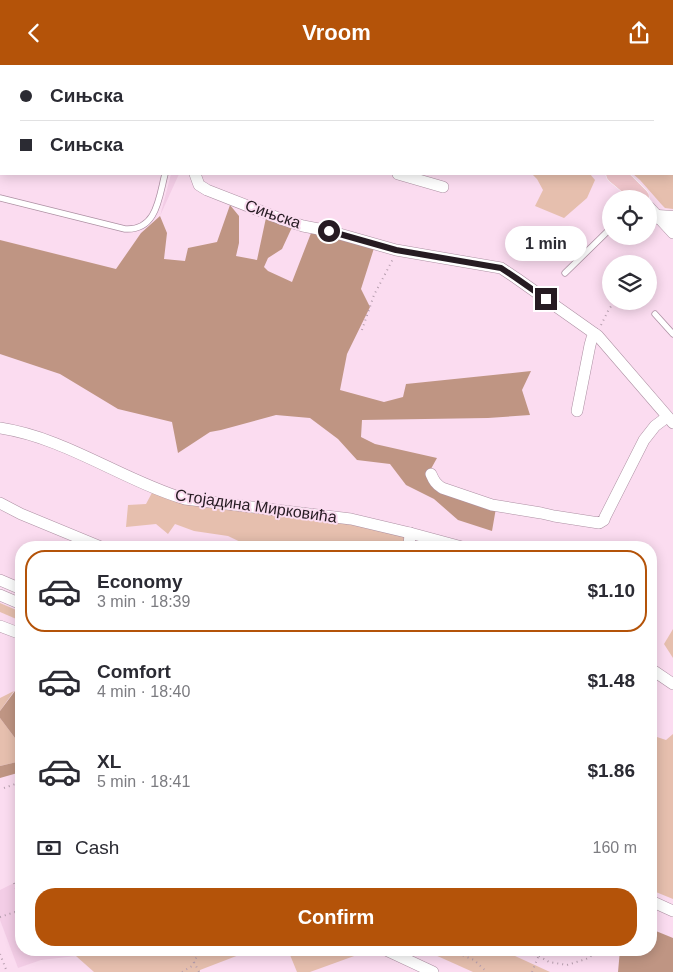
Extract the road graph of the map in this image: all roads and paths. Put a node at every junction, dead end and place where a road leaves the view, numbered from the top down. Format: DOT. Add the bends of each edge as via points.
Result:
graph roads {
  1 [pos="165,175"];
  2 [pos="401,175"];
  3 [pos="617,175"];
  4 [pos="197,179"];
  5 [pos="443,187"];
  6 [pos="633,190"];
  7 [pos="0,198"];
  8 [pos="657,209"];
  9 [pos="657,216"];
  10 [pos="673,218"];
  11 [pos="673,233"];
  12 [pos="602,236"];
  13 [pos="396,250"];
  14 [pos="565,273"];
  15 [pos="609,310"];
  16 [pos="655,314"];
  17 [pos="362,329"];
  18 [pos="673,334"];
  19 [pos="597,335"];
  20 [pos="577,411"];
  21 [pos="670,420"];
  22 [pos="0,428"];
  23 [pos="431,474"];
  24 [pos="0,503"];
  25 [pos="410,533"];
  26 [pos="86,541"];
  27 [pos="409,541"];
  28 [pos="440,541"];
  29 [pos="0,580"];
  30 [pos="15,586"];
  31 [pos="0,595"];
  32 [pos="15,601"];
  33 [pos="0,626"];
  34 [pos="15,632"];
  35 [pos="657,673"];
  36 [pos="673,684"];
  37 [pos="15,784"];
  38 [pos="4,788"];
  39 [pos="14,883"];
  40 [pos="15,886"];
  41 [pos="657,904"];
  42 [pos="15,911"];
  43 [pos="673,911"];
  44 [pos="0,917"];
  45 [pos="0,955"];
  46 [pos="197,956"];
  47 [pos="399,956"];
  48 [pos="464,956"];
  49 [pos="539,956"];
  50 [pos="591,956"];
  51 [pos="194,962"];
  52 [pos="7,972"];
  53 [pos="182,972"];
  54 [pos="199,972"];
  55 [pos="433,972"];
  56 [pos="487,972"];
  57 [pos="532,972"];
  1 -- 7 [label="lane" via="156,209 150,219 132,229"];
  2 -- 5 [label="street"];
  3 -- 6 [label="highway"];
  4 -- 13 [label="street, Сињска" via="207,190 288,221"];
  8 -- 10 [label="street"];
  9 -- 11 [label="street"];
  12 -- 14 [label="lane"];
  13 -- 17 [label="path"];
  13 -- 19 [label="street, Сињска" via="501,268"];
  15 -- 19 [label="path"];
  16 -- 18 [label="lane"];
  19 -- 20 [label="street" via="590,345"];
  19 -- 21 [label="street, Сињска"];
  21 -- 23 [label="street" via="655,427 644,440 604,520 599,523 492,505 442,488"];
  22 -- 25 [label="street, Стојадина Мирковића" via="42,439 185,499 351,519"];
  24 -- 26 [label="street"];
  25 -- 27 [label="street"];
  25 -- 28 [label="street, Стојадина Мирковића"];
  29 -- 30 [label="street"];
  31 -- 32 [label="street"];
  33 -- 34 [label="street"];
  35 -- 36 [label="street"];
  37 -- 38 [label="path"];
  39 -- 40 [label="path"];
  41 -- 43 [label="street"];
  42 -- 44 [label="path"];
  45 -- 52 [label="path"];
  46 -- 51 [label="path"];
  47 -- 55 [label="street"];
  48 -- 56 [label="path"];
  49 -- 50 [label="path" via="549,962 567,965"];
  49 -- 57 [label="path"];
  51 -- 53 [label="path"];
  51 -- 54 [label="path"];
}
